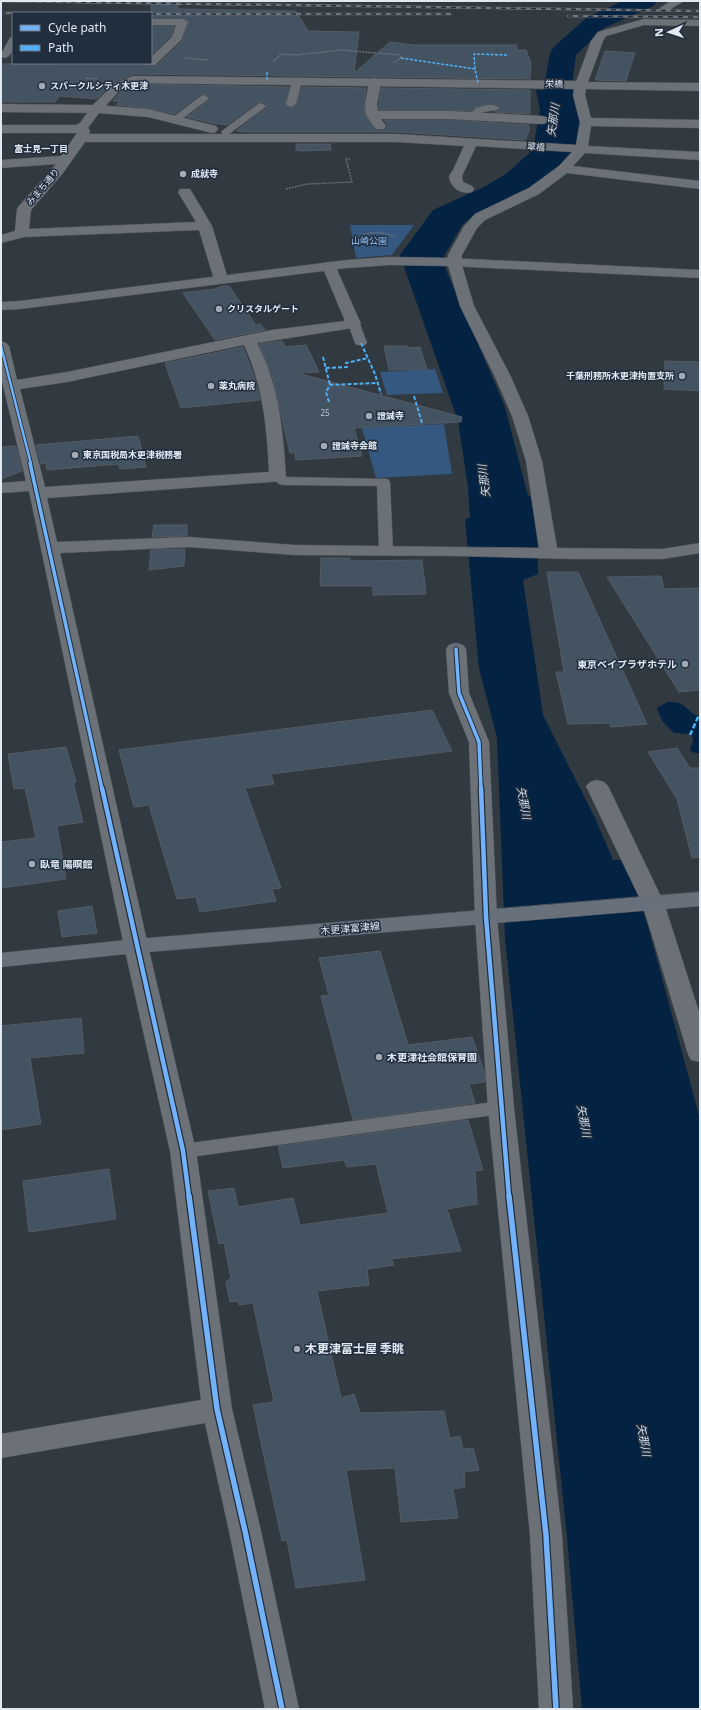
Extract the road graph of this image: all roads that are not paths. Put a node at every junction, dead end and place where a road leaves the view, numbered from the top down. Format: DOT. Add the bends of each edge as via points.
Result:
graph roads {
  1 [pos="679,1"];
  2 [pos="665,8"];
  3 [pos="152,22"];
  4 [pos="700,23"];
  5 [pos="11,37"];
  6 [pos="6,54"];
  7 [pos="153,61"];
  8 [pos="150,64"];
  9 [pos="133,79"];
  10 [pos="297,81"];
  11 [pos="375,82"];
  12 [pos="581,85"];
  13 [pos="700,87"];
  14 [pos="204,98"];
  15 [pos="291,104"];
  16 [pos="261,106"];
  17 [pos="1,108"];
  18 [pos="96,108"];
  19 [pos="494,108"];
  20 [pos="372,115"];
  21 [pos="473,116"];
  22 [pos="175,120"];
  23 [pos="542,120"];
  24 [pos="586,122"];
  25 [pos="700,124"];
  26 [pos="1,129"];
  27 [pos="226,132"];
  28 [pos="80,134"];
  29 [pos="250,137"];
  30 [pos="389,138"];
  31 [pos="472,142"];
  32 [pos="581,150"];
  33 [pos="700,156"];
  34 [pos="65,160"];
  35 [pos="1,164"];
  36 [pos="564,169"];
  37 [pos="700,185"];
  38 [pos="467,189"];
  39 [pos="185,192"];
  40 [pos="205,226"];
  41 [pos="22,233"];
  42 [pos="1,239"];
  43 [pos="451,262"];
  44 [pos="329,266"];
  45 [pos="700,274"];
  46 [pos="221,279"];
  47 [pos="1,306"];
  48 [pos="354,324"];
  49 [pos="249,341"];
  50 [pos="361,343"];
  51 [pos="1,346"];
  52 [pos="6,376"];
  53 [pos="278,477"];
  54 [pos="1,488"];
  55 [pos="37,489"];
  56 [pos="50,548"];
  57 [pos="700,548"];
  58 [pos="386,551"];
  59 [pos="546,552"];
  60 [pos="456,649"];
  61 [pos="597,786"];
  62 [pos="700,899"];
  63 [pos="653,903"];
  64 [pos="486,917"];
  65 [pos="136,946"];
  66 [pos="1,960"];
  67 [pos="700,1054"];
  68 [pos="501,1108"];
  69 [pos="183,1151"];
  70 [pos="216,1409"];
  71 [pos="1,1446"];
  72 [pos="282,1709"];
  73 [pos="556,1709"];
  1 -- 2 [label="street"];
  3 -- 7 [label="street, みまち通り" via="183,22 177,38"];
  4 -- 12 [label="street" via="644,22 602,34"];
  5 -- 6 [label="lane"];
  8 -- 9 [label="street, みまち通り"];
  9 -- 10 [label="street, 栄橋"];
  9 -- 18 [label="street, みまち通り" via="118,86"];
  10 -- 11 [label="street, 栄橋"];
  10 -- 15 [label="lane"];
  11 -- 12 [label="street, 栄橋"];
  11 -- 20 [label="street"];
  12 -- 13 [label="street, 栄橋"];
  12 -- 24 [label="street" via="579,95"];
  14 -- 22 [label="lane"];
  16 -- 27 [label="lane"];
  17 -- 18 [label="street"];
  18 -- 22 [label="street" via="148,113"];
  18 -- 28 [label="street, みまち通り"];
  19 -- 21 [label="lane" via="482,109"];
  20 -- 21 [label="street"];
  20 -- 30 [label="street"];
  21 -- 23 [label="street"];
  22 -- 27 [label="street"];
  24 -- 25 [label="street"];
  24 -- 32 [label="street"];
  26 -- 28 [label="street"];
  27 -- 29 [label="street"];
  28 -- 29 [label="street"];
  28 -- 34 [label="street, みまち通り"];
  29 -- 30 [label="street, 翠橋"];
  30 -- 31 [label="street, 翠橋"];
  31 -- 32 [label="street, 翠橋"];
  31 -- 38 [label="street" via="455,176 459,186"];
  32 -- 33 [label="street, 翠橋"];
  32 -- 36 [label="street"];
  34 -- 35 [label="street"];
  34 -- 41 [label="street, みまち通り" via="24,209"];
  36 -- 37 [label="street"];
  36 -- 43 [label="street" via="534,190 480,217 470,226"];
  39 -- 40 [label="street"];
  40 -- 41 [label="street" via="151,226"];
  40 -- 46 [label="street"];
  41 -- 42 [label="street"];
  43 -- 44 [label="street" via="389,261"];
  43 -- 45 [label="street"];
  43 -- 59 [label="street" via="467,306 520,416 534,461"];
  44 -- 46 [label="street"];
  44 -- 48 [label="street"];
  46 -- 47 [label="street"];
  48 -- 49 [label="street" via="272,335"];
  48 -- 50 [label="lane"];
  49 -- 52 [label="street" via="67,377"];
  49 -- 53 [label="street" via="268,385 275,423"];
  51 -- 52 [label="street"];
  52 -- 55 [label="street"];
  53 -- 55 [label="street"];
  53 -- 58 [label="lane" via="284,481 383,482"];
  54 -- 55 [label="street"];
  55 -- 56 [label="street"];
  56 -- 58 [label="street" via="189,542 295,550"];
  56 -- 65 [label="street"];
  57 -- 59 [label="street" via="662,554"];
  58 -- 59 [label="street"];
  60 -- 64 [label="street" via="459,693 479,742"];
  61 -- 63 [label="street"];
  62 -- 63 [label="main road, 木更津富津線"];
  63 -- 64 [label="main road, 木更津富津線"];
  63 -- 67 [label="street"];
  64 -- 65 [label="main road, 木更津富津線"];
  64 -- 68 [label="street"];
  65 -- 66 [label="main road, 木更津富津線"];
  65 -- 69 [label="street"];
  68 -- 69 [label="lane"];
  68 -- 73 [label="street" via="546,1535"];
  69 -- 70 [label="street"];
  70 -- 71 [label="street"];
  70 -- 72 [label="street" via="245,1531"];
}
